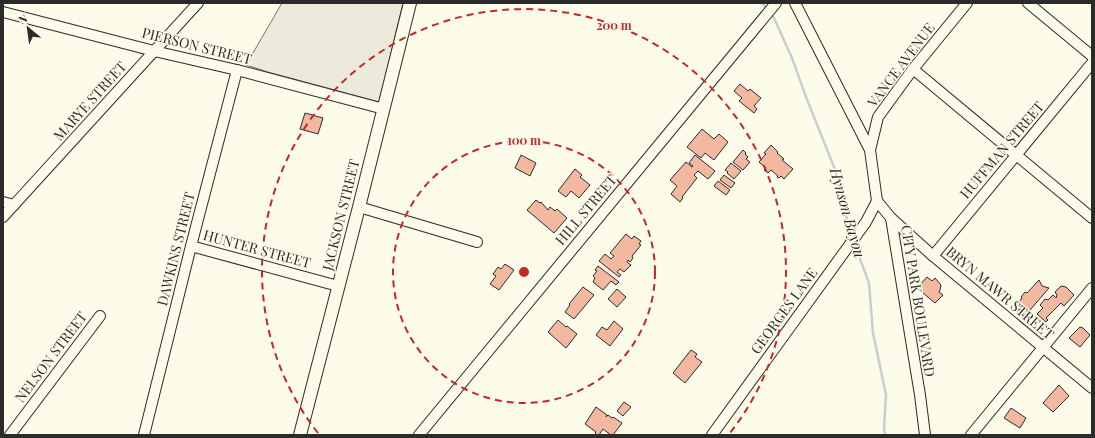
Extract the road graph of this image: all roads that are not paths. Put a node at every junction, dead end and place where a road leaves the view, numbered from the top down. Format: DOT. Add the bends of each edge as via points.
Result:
graph roads {
  1 [pos="10,3"];
  2 [pos="198,3"];
  3 [pos="410,3"];
  4 [pos="776,3"];
  5 [pos="795,3"];
  6 [pos="967,3"];
  7 [pos="1028,3"];
  8 [pos="3,12"];
  9 [pos="154,51"];
  10 [pos="1092,56"];
  11 [pos="1092,63"];
  12 [pos="912,69"];
  13 [pos="237,70"];
  14 [pos="384,109"];
  15 [pos="870,150"];
  16 [pos="1016,155"];
  17 [pos="876,201"];
  18 [pos="3,202"];
  19 [pos="14,205"];
  20 [pos="359,207"];
  21 [pos="3,217"];
  22 [pos="890,218"];
  23 [pos="1092,218"];
  24 [pos="477,242"];
  25 [pos="191,246"];
  26 [pos="933,256"];
  27 [pos="338,286"];
  28 [pos="1092,288"];
  29 [pos="100,316"];
  30 [pos="1043,348"];
  31 [pos="1092,388"];
  32 [pos="10,435"];
  33 [pos="144,435"];
  34 [pos="300,435"];
  35 [pos="419,435"];
  36 [pos="712,435"];
  37 [pos="924,435"];
  38 [pos="971,435"];
  1 -- 8 [label="street"];
  2 -- 9 [label="street, MARYE STREET"];
  3 -- 14 [label="main road, JACKSON STREET"];
  4 -- 35 [label="street, HILL STREET"];
  5 -- 15 [label="street"];
  6 -- 12 [label="street, VANCE AVENUE"];
  7 -- 10 [label="street"];
  8 -- 9 [label="street, PIERSON STREET"];
  9 -- 13 [label="street, PIERSON STREET"];
  9 -- 19 [label="street, MARYE STREET"];
  11 -- 16 [label="street, HUFFMAN STREET"];
  12 -- 15 [label="street, VANCE AVENUE" via="878,117"];
  12 -- 16 [label="street"];
  13 -- 14 [label="street, PIERSON STREET"];
  13 -- 25 [label="street, DAWKINS STREET"];
  14 -- 20 [label="main road, JACKSON STREET"];
  15 -- 17 [label="street"];
  16 -- 23 [label="street"];
  16 -- 26 [label="street, HUFFMAN STREET"];
  17 -- 22 [label="street, CITY PARK BOULEVARD"];
  17 -- 36 [label="street, GEORGES LANE" via="866,222"];
  18 -- 19 [label="street"];
  19 -- 21 [label="street, MARYE STREET"];
  20 -- 24 [label="street"];
  20 -- 27 [label="main road, JACKSON STREET"];
  22 -- 26 [label="street, BRYN MAWR STREET"];
  22 -- 37 [label="street, CITY PARK BOULEVARD" via="920,395"];
  25 -- 27 [label="street, HUNTER STREET"];
  25 -- 33 [label="street, DAWKINS STREET"];
  26 -- 30 [label="street, BRYN MAWR STREET"];
  27 -- 34 [label="main road, JACKSON STREET"];
  28 -- 30 [label="street"];
  29 -- 32 [label="street, NELSON STREET"];
  30 -- 31 [label="street, BRYN MAWR STREET"];
  30 -- 38 [label="street"];
}
